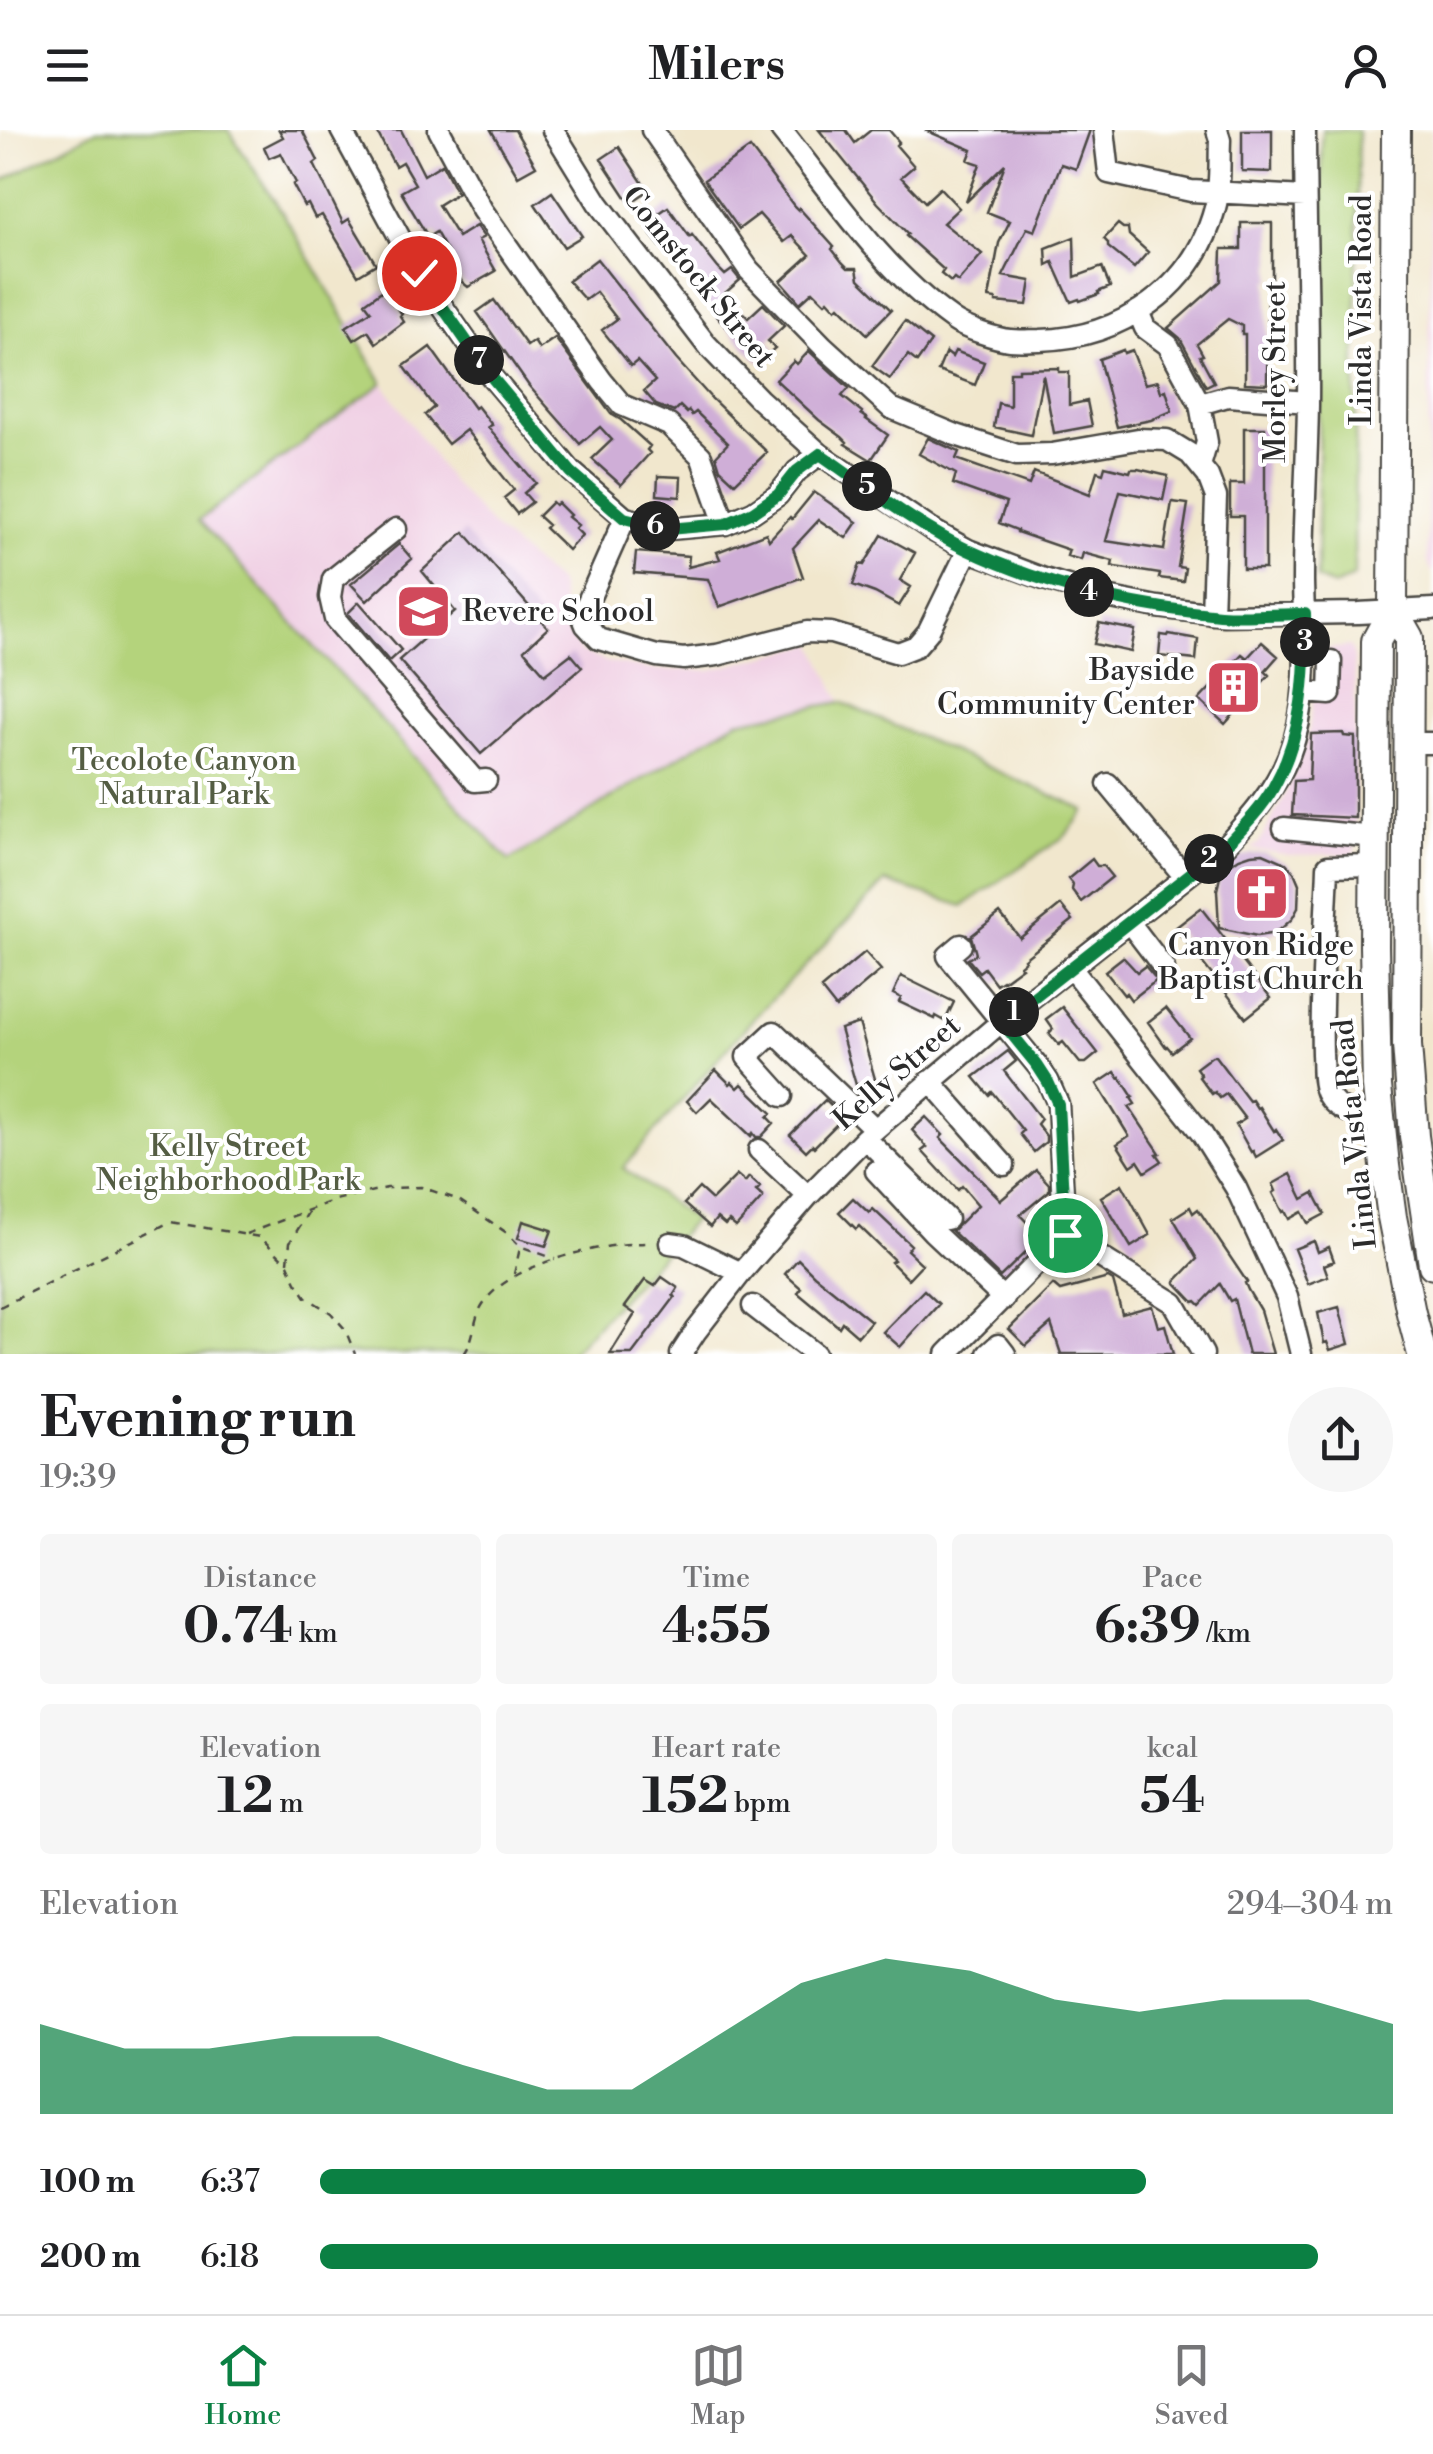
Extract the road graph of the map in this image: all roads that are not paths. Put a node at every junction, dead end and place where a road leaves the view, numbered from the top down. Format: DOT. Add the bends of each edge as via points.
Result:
graph roads {
  1 [pos="341,130"];
  2 [pos="439,130"];
  3 [pos="553,130"];
  4 [pos="652,130"];
  5 [pos="780,130"];
  6 [pos="1104,130"];
  7 [pos="1218,130"];
  8 [pos="1305,130"];
  9 [pos="1396,130"];
  10 [pos="1217,193"];
  11 [pos="1305,197"];
  12 [pos="1145,307"];
  13 [pos="1308,402"];
  14 [pos="1200,404"];
  15 [pos="820,454"];
  16 [pos="1200,466"];
  17 [pos="624,518"];
  18 [pos="726,524"];
  19 [pos="396,529"];
  20 [pos="968,550"];
  21 [pos="1433,609"];
  22 [pos="1394,610"];
  23 [pos="1212,614"];
  24 [pos="1305,614"];
  25 [pos="1332,661"];
  26 [pos="1304,692"];
  27 [pos="1421,743"];
  28 [pos="486,780"];
  29 [pos="1108,784"];
  30 [pos="1284,828"];
  31 [pos="1375,851"];
  32 [pos="1185,877"];
  33 [pos="1129,922"];
  34 [pos="961,945"];
  35 [pos="1071,968"];
  36 [pos="1164,968"];
  37 [pos="1002,1022"];
  38 [pos="930,1081"];
  39 [pos="782,1096"];
  40 [pos="1380,1118"];
  41 [pos="870,1134"];
  42 [pos="760,1150"];
  43 [pos="1004,1165"];
  44 [pos="876,1171"];
  45 [pos="808,1196"];
  46 [pos="947,1219"];
  47 [pos="1065,1235"];
  48 [pos="670,1243"];
  49 [pos="1433,1265"];
  50 [pos="741,1273"];
  51 [pos="1004,1299"];
  52 [pos="752,1306"];
  53 [pos="682,1354"];
  54 [pos="815,1354"];
  55 [pos="947,1354"];
  56 [pos="988,1354"];
  57 [pos="1005,1354"];
  58 [pos="1203,1354"];
  59 [pos="1302,1354"];
  60 [pos="1422,1354"];
  1 -- 17 [label="street" via="419,273 490,375 571,472"];
  2 -- 18 [label="street" via="482,210 612,393 622,405 669,425 700,456"];
  3 -- 15 [label="street, Comstock Street" via="598,203 706,344"];
  4 -- 16 [label="street" via="749,270 891,408 1018,454 1167,440"];
  5 -- 12 [label="street" via="899,276 957,323 1009,340 1067,339 1113,326"];
  6 -- 10 [label="street" via="1110,173"];
  7 -- 10 [label="street"];
  8 -- 11 [label="street, Morley Street"];
  9 -- 22 [label="main road, Linda Vista Road"];
  10 -- 11 [label="street"];
  10 -- 12 [label="street" via="1197,252"];
  11 -- 13 [label="street, Morley Street"];
  12 -- 14 [label="street" via="1145,328 1168,345"];
  13 -- 14 [label="street" via="1228,396"];
  13 -- 24 [label="street, Morley Street"];
  14 -- 16 [label="street" via="1207,442"];
  15 -- 18 [label="street" via="778,495"];
  15 -- 20 [label="street, Comstock Street"];
  16 -- 23 [label="street" via="1216,497"];
  17 -- 18 [label="street" via="668,529"];
  17 -- 20 [label="street" via="582,615 586,625 599,639 684,659 806,632 832,632 898,653 928,632"];
  19 -- 28 [label="street" via="333,578 335,619 476,781"];
  20 -- 23 [label="street, Comstock Street" via="1101,596"];
  21 -- 22 [label="street, Comstock Street"];
  22 -- 24 [label="street, Comstock Street"];
  22 -- 27 [label="main road, Linda Vista Road" via="1409,638"];
  22 -- 31 [label="main road, Linda Vista Road" via="1376,642"];
  23 -- 24 [label="street, Comstock Street"];
  24 -- 26 [label="street, Kelly Street"];
  25 -- 26 [label="street" via="1330,694"];
  26 -- 32 [label="street, Kelly Street" via="1290,752 1272,790 1223,848"];
  27 -- 49 [label="main road, Linda Vista Road" via="1407,1045"];
  29 -- 32 [label="street"];
  30 -- 31 [label="street"];
  31 -- 40 [label="main road, Linda Vista Road"];
  31 -- 40 [label="street" via="1328,866 1321,1032 1327,1094 1354,1115"];
  32 -- 33 [label="street, Kelly Street"];
  33 -- 35 [label="street, Kelly Street"];
  33 -- 36 [label="street"];
  34 -- 37 [label="street" via="948,956"];
  35 -- 37 [label="street, Kelly Street"];
  35 -- 59 [label="street" via="1202,1134 1236,1188 1287,1297"];
  37 -- 38 [label="street, Kelly Street"];
  37 -- 47 [label="street" via="1058,1104"];
  38 -- 41 [label="street, Kelly Street"];
  38 -- 43 [label="street"];
  39 -- 41 [label="street" via="747,1057 774,1032"];
  40 -- 60 [label="main road, Linda Vista Road" via="1400,1264"];
  41 -- 45 [label="street, Kelly Street"];
  41 -- 46 [label="street"];
  42 -- 45 [label="street"];
  44 -- 51 [label="street"];
  45 -- 50 [label="street, Kelly Street"];
  47 -- 51 [label="street"];
  47 -- 58 [label="street" via="1174,1303"];
  48 -- 50 [label="street"];
  50 -- 53 [label="street, Kelly Street"];
  51 -- 55 [label="street"];
  52 -- 54 [label="street"];
  56 -- 57 [label="street" via="998,1345"];
}
